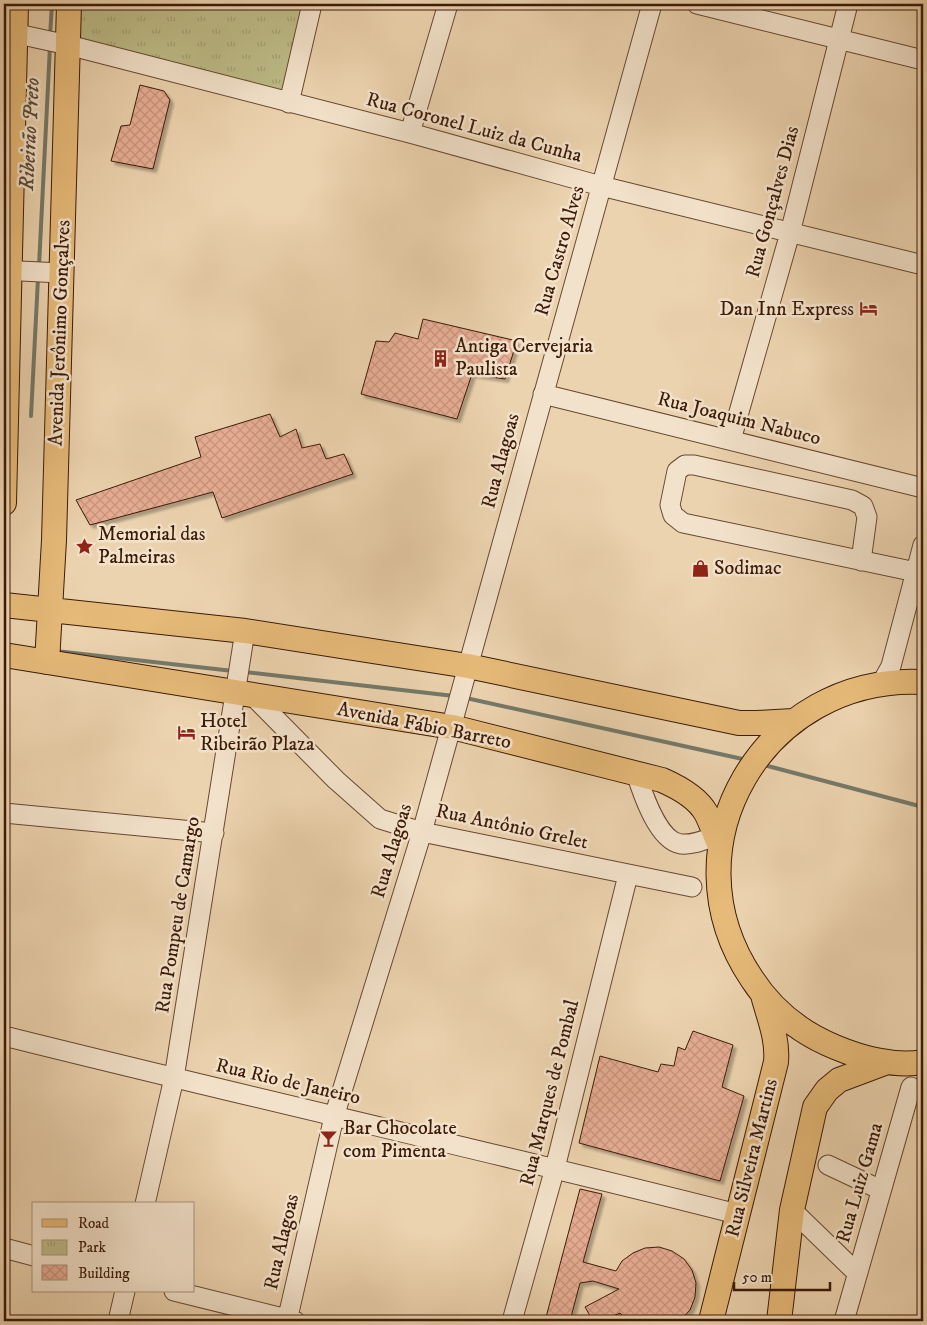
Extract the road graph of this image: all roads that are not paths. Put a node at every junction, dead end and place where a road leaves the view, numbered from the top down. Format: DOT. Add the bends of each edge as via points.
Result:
graph roads {
  1 [pos="16,4"];
  2 [pos="70,4"];
  3 [pos="312,4"];
  4 [pos="448,4"];
  5 [pos="652,4"];
  6 [pos="697,4"];
  7 [pos="848,4"];
  8 [pos="15,33"];
  9 [pos="838,39"];
  10 [pos="62,44"];
  11 [pos="923,60"];
  12 [pos="289,103"];
  13 [pos="8,122"];
  14 [pos="410,133"];
  15 [pos="601,186"];
  16 [pos="790,233"];
  17 [pos="923,265"];
  18 [pos="11,269"];
  19 [pos="56,273"];
  20 [pos="544,394"];
  21 [pos="4,430"];
  22 [pos="731,440"];
  23 [pos="923,488"];
  24 [pos="4,503"];
  25 [pos="923,545"];
  26 [pos="861,561"];
  27 [pos="916,572"];
  28 [pos="4,605"];
  29 [pos="50,616"];
  30 [pos="245,635"];
  31 [pos="4,655"];
  32 [pos="48,657"];
  33 [pos="466,673"];
  34 [pos="923,682"];
  35 [pos="881,684"];
  36 [pos="242,690"];
  37 [pos="793,721"];
  38 [pos="452,724"];
  39 [pos="636,773"];
  40 [pos="4,813"];
  41 [pos="422,832"];
  42 [pos="214,833"];
  43 [pos="718,841"];
  44 [pos="628,875"];
  45 [pos="692,887"];
  46 [pos="762,995"];
  47 [pos="4,1036"];
  48 [pos="887,1062"];
  49 [pos="923,1062"];
  50 [pos="174,1078"];
  51 [pos="911,1087"];
  52 [pos="334,1117"];
  53 [pos="828,1165"];
  54 [pos="555,1168"];
  55 [pos="881,1190"];
  56 [pos="145,1202"];
  57 [pos="792,1210"];
  58 [pos="737,1214"];
  59 [pos="4,1248"];
  60 [pos="32,1255"];
  61 [pos="857,1273"];
  62 [pos="125,1292"];
  63 [pos="178,1292"];
  64 [pos="118,1321"];
  65 [pos="290,1321"];
  66 [pos="512,1321"];
  67 [pos="711,1321"];
  68 [pos="779,1321"];
  69 [pos="844,1321"];
  1 -- 8 [label="main road"];
  2 -- 10 [label="main road, Avenida Jerônimo Gonçalves"];
  3 -- 12 [label="street"];
  4 -- 14 [label="street"];
  5 -- 15 [label="street, Rua Castro Alves"];
  6 -- 9 [label="street"];
  7 -- 9 [label="street, Rua Gonçalves Dias"];
  8 -- 10 [label="street, Rua Coronel Luiz da Cunha"];
  8 -- 13 [label="main road"];
  9 -- 11 [label="street"];
  9 -- 16 [label="street, Rua Gonçalves Dias"];
  10 -- 12 [label="street, Rua Coronel Luiz da Cunha"];
  10 -- 19 [label="main road, Avenida Jerônimo Gonçalves"];
  12 -- 14 [label="street, Rua Coronel Luiz da Cunha"];
  13 -- 18 [label="main road"];
  14 -- 15 [label="street, Rua Coronel Luiz da Cunha"];
  15 -- 16 [label="street, Rua Coronel Luiz da Cunha"];
  15 -- 20 [label="street, Rua Castro Alves"];
  16 -- 17 [label="street, Rua Coronel Luiz da Cunha"];
  16 -- 22 [label="street, Rua Gonçalves Dias"];
  18 -- 19 [label="street"];
  18 -- 21 [label="main road"];
  19 -- 29 [label="main road, Avenida Jerônimo Gonçalves"];
  20 -- 22 [label="street, Rua Joaquim Nabuco"];
  20 -- 33 [label="street, Rua Alagoas"];
  21 -- 24 [label="main road"];
  22 -- 23 [label="street, Rua Joaquim Nabuco"];
  25 -- 27 [label="street"];
  26 -- 26 [label="street" via="683,523 674,515 670,505 677,471 685,465 694,464 852,500 863,506 867,517"];
  26 -- 27 [label="street"];
  27 -- 35 [label="street" via="896,651"];
  28 -- 29 [label="main road"];
  29 -- 30 [label="main road"];
  29 -- 32 [label="main road, Avenida Jerônimo Gonçalves"];
  30 -- 33 [label="main road"];
  30 -- 36 [label="street, Rua Pompeu de Camargo"];
  31 -- 32 [label="main road, Avenida Fábio Barreto"];
  32 -- 36 [label="main road, Avenida Fábio Barreto"];
  33 -- 37 [label="main road" via="739,722"];
  33 -- 38 [label="street, Rua Alagoas"];
  34 -- 35 [label="main road"];
  35 -- 37 [label="main road" via="834,697"];
  36 -- 38 [label="main road, Avenida Fábio Barreto"];
  36 -- 41 [label="street, Rua Antônio Grelet" via="380,819"];
  36 -- 42 [label="street, Rua Pompeu de Camargo"];
  37 -- 43 [label="main road" via="754,761 740,784"];
  38 -- 39 [label="main road, Avenida Fábio Barreto"];
  38 -- 41 [label="street, Rua Alagoas"];
  39 -- 43 [label="main road, Avenida Fábio Barreto" via="662,780 689,795 705,812"];
  39 -- 43 [label="street" via="646,804 667,836 679,844"];
  40 -- 42 [label="street"];
  41 -- 44 [label="street, Rua Antônio Grelet"];
  41 -- 52 [label="street, Rua Alagoas"];
  42 -- 50 [label="street, Rua Pompeu de Camargo"];
  43 -- 46 [label="main road" via="718,886 725,925 740,962"];
  44 -- 45 [label="street, Rua Antônio Grelet"];
  44 -- 54 [label="street, Rua Marques de Pombal"];
  46 -- 48 [label="main road" via="788,1020 818,1040 851,1054"];
  46 -- 58 [label="main road, Rua Silveira Martins" via="775,1034 776,1062"];
  47 -- 50 [label="street, Rua Rio de Janeiro"];
  48 -- 49 [label="main road"];
  48 -- 57 [label="main road" via="839,1080 815,1107"];
  50 -- 52 [label="street, Rua Rio de Janeiro"];
  50 -- 56 [label="street, Rua Pompeu de Camargo"];
  51 -- 55 [label="street, Rua Luiz Gama"];
  52 -- 54 [label="street, Rua Rio de Janeiro"];
  52 -- 65 [label="street, Rua Alagoas"];
  53 -- 55 [label="street"];
  54 -- 58 [label="street, Rua Rio de Janeiro"];
  54 -- 66 [label="street, Rua Marques de Pombal"];
  55 -- 61 [label="street, Rua Luiz Gama"];
  57 -- 61 [label="street"];
  57 -- 68 [label="main road"];
  58 -- 67 [label="main road, Rua Silveira Martins"];
  59 -- 60 [label="street"];
  61 -- 69 [label="street, Rua Luiz Gama"];
  62 -- 64 [label="street"];
  63 -- 65 [label="street"];
}
